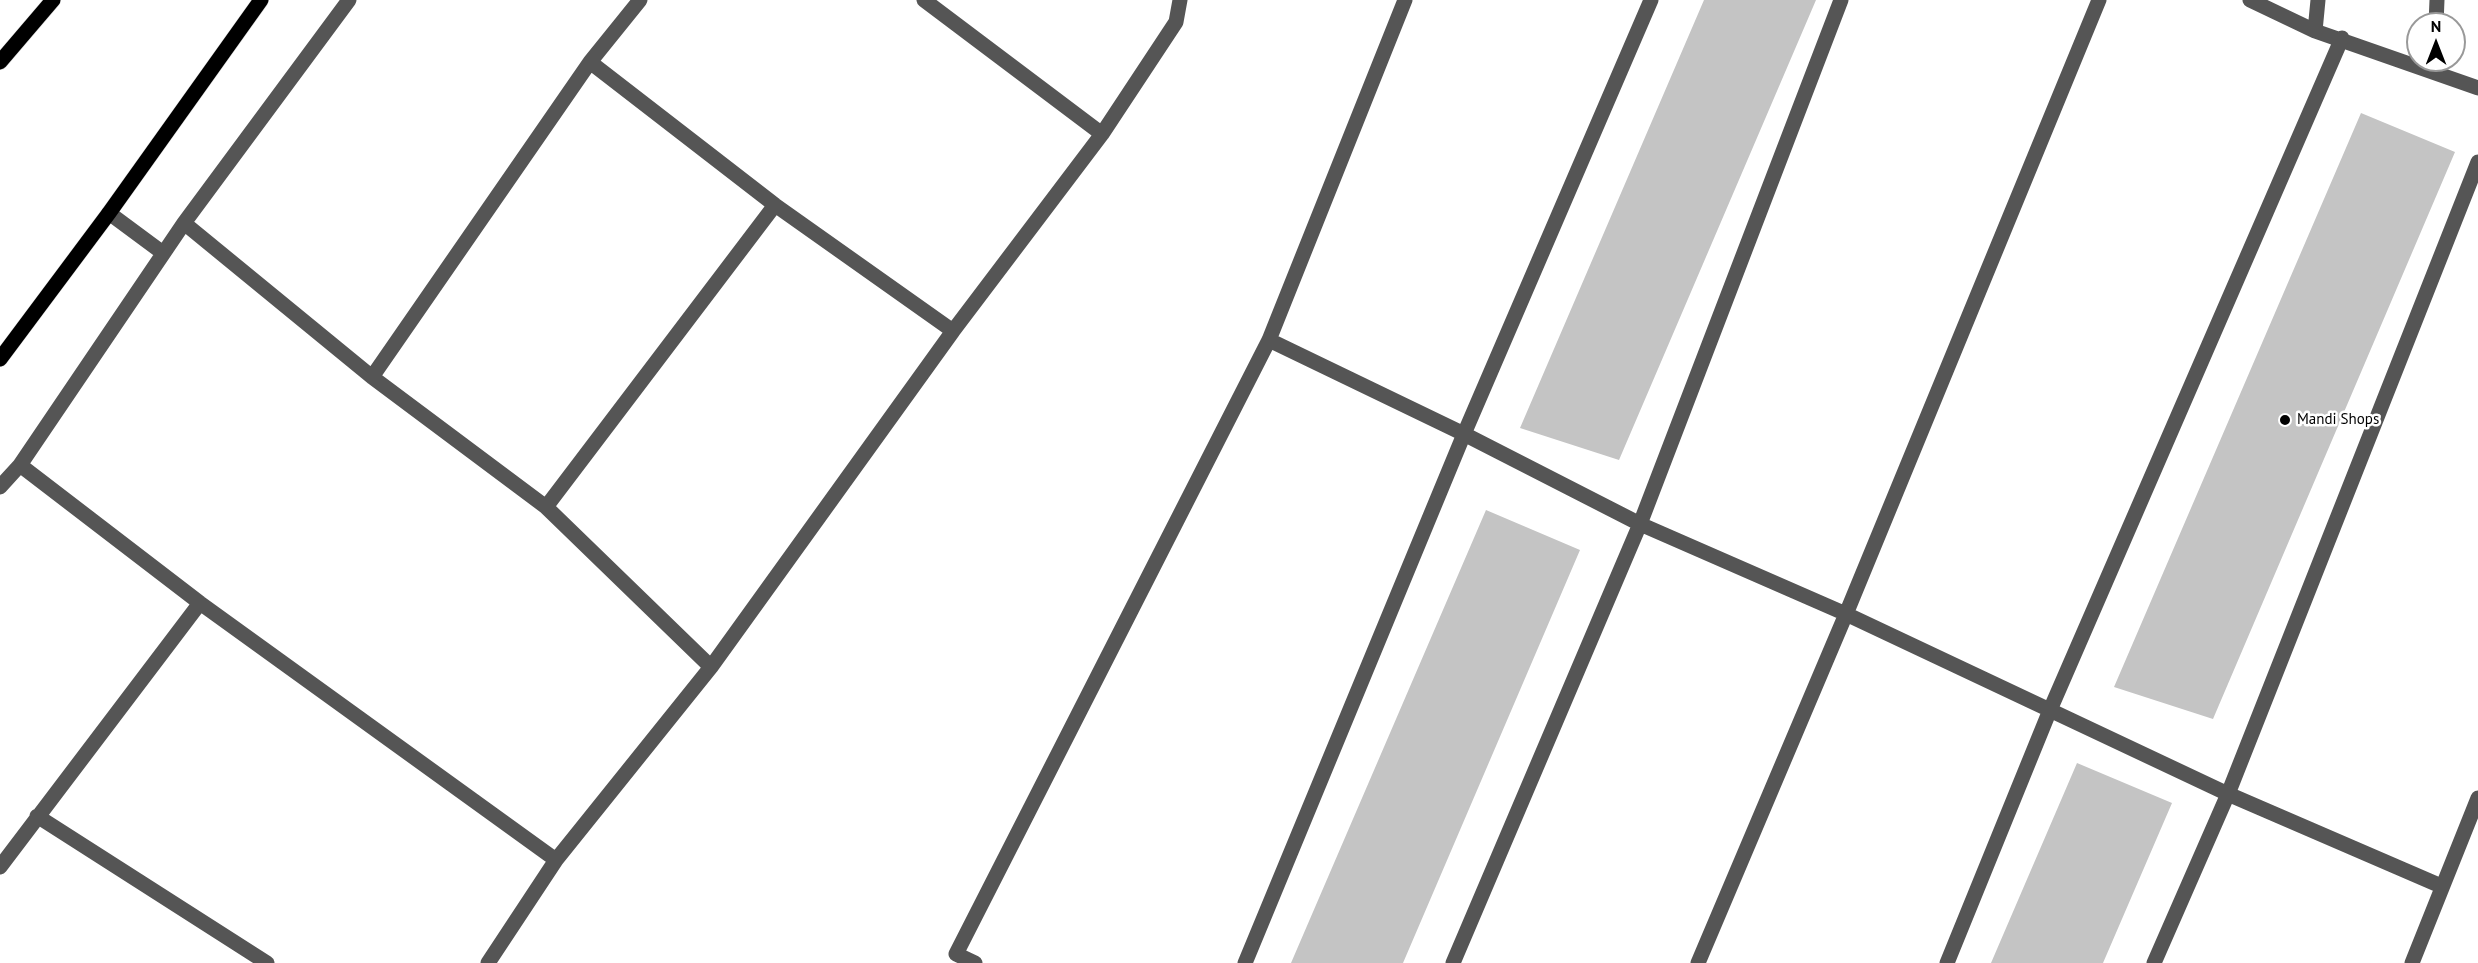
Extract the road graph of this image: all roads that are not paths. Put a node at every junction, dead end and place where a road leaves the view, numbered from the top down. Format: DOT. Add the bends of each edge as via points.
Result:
graph roads {
  1 [pos="53,0"];
  2 [pos="261,0"];
  3 [pos="349,0"];
  4 [pos="640,0"];
  5 [pos="924,0"];
  6 [pos="1180,0"];
  7 [pos="1405,0"];
  8 [pos="1651,0"];
  9 [pos="1841,0"];
  10 [pos="2099,0"];
  11 [pos="2250,0"];
  12 [pos="2318,0"];
  13 [pos="2315,31"];
  14 [pos="2342,38"];
  15 [pos="2406,58"];
  16 [pos="0,62"];
  17 [pos="590,62"];
  18 [pos="2445,72"];
  19 [pos="2478,88"];
  20 [pos="1102,134"];
  21 [pos="2478,162"];
  22 [pos="775,205"];
  23 [pos="109,213"];
  24 [pos="184,223"];
  25 [pos="163,254"];
  26 [pos="953,331"];
  27 [pos="1269,340"];
  28 [pos="0,359"];
  29 [pos="372,377"];
  30 [pos="1464,434"];
  31 [pos="20,465"];
  32 [pos="0,487"];
  33 [pos="546,507"];
  34 [pos="1640,524"];
  35 [pos="200,603"];
  36 [pos="1846,614"];
  37 [pos="711,667"];
  38 [pos="2050,710"];
  39 [pos="2228,794"];
  40 [pos="2478,798"];
  41 [pos="37,816"];
  42 [pos="556,860"];
  43 [pos="0,867"];
  44 [pos="2441,886"];
  45 [pos="267,963"];
  46 [pos="488,963"];
  47 [pos="975,963"];
  48 [pos="1245,963"];
  49 [pos="1454,963"];
  50 [pos="1698,963"];
  51 [pos="1947,963"];
  52 [pos="2154,963"];
  53 [pos="2412,963"];
  1 -- 16 [label="main road"];
  2 -- 23 [label="main road"];
  3 -- 24 [label="street"];
  4 -- 17 [label="street"];
  5 -- 20 [label="street"];
  6 -- 20 [label="street" via="1176,22"];
  7 -- 27 [label="street"];
  8 -- 30 [label="street"];
  9 -- 34 [label="street"];
  10 -- 36 [label="street"];
  11 -- 13 [label="street"];
  12 -- 13 [label="street"];
  13 -- 14 [label="street"];
  14 -- 15 [label="street"];
  14 -- 38 [label="street"];
  17 -- 22 [label="street"];
  17 -- 29 [label="street"];
  18 -- 19 [label="street"];
  20 -- 26 [label="street"];
  21 -- 39 [label="street"];
  22 -- 26 [label="street"];
  22 -- 33 [label="street"];
  23 -- 25 [label="street"];
  23 -- 28 [label="main road"];
  24 -- 25 [label="street"];
  24 -- 29 [label="street"];
  25 -- 31 [label="street"];
  26 -- 37 [label="street"];
  27 -- 30 [label="street"];
  27 -- 47 [label="street" via="956,954"];
  29 -- 33 [label="street"];
  30 -- 34 [label="street"];
  30 -- 48 [label="street"];
  31 -- 32 [label="street"];
  31 -- 35 [label="street"];
  33 -- 37 [label="street"];
  34 -- 36 [label="street"];
  34 -- 49 [label="street"];
  35 -- 41 [label="street"];
  35 -- 42 [label="street"];
  36 -- 38 [label="street"];
  36 -- 50 [label="street"];
  37 -- 42 [label="street"];
  38 -- 39 [label="street"];
  38 -- 51 [label="street"];
  39 -- 44 [label="street"];
  39 -- 52 [label="street"];
  40 -- 44 [label="street"];
  41 -- 43 [label="street"];
  41 -- 45 [label="street"];
  42 -- 46 [label="street"];
  44 -- 53 [label="street"];
}
